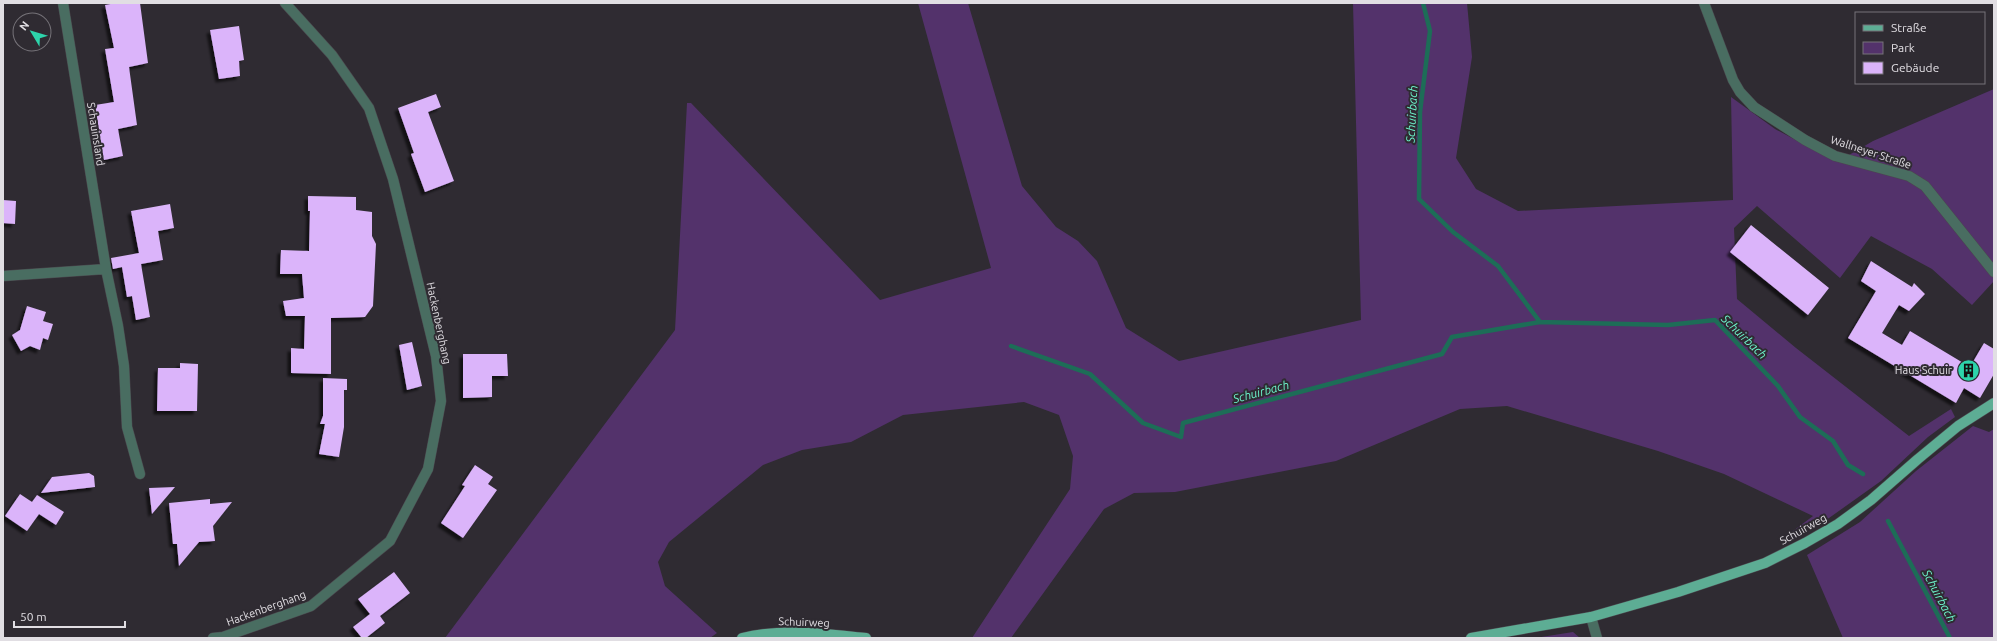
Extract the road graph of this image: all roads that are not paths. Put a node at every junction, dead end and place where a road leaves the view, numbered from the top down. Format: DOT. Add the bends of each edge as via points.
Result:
graph roads {
  1 [pos="63,3"];
  2 [pos="285,3"];
  3 [pos="1704,3"];
  4 [pos="106,269"];
  5 [pos="1994,272"];
  6 [pos="3,276"];
  7 [pos="1994,403"];
  8 [pos="140,474"];
  9 [pos="1591,617"];
  10 [pos="214,638"];
  11 [pos="742,638"];
  12 [pos="866,638"];
  13 [pos="1471,638"];
  14 [pos="1597,638"];
  1 -- 4 [label="street, Schauinsland"];
  2 -- 10 [label="street, Hackenberghang" via="332,56 368,108 393,179 436,356 441,401 428,469 390,541 311,606"];
  3 -- 5 [label="street, Wallneyer Straße" via="1733,80 1754,107 1805,140 1836,156 1909,176 1925,186"];
  4 -- 6 [label="street"];
  4 -- 8 [label="street, Schauinsland" via="124,366 127,427"];
  7 -- 9 [label="main road, Schuirweg" via="1958,426 1871,500 1806,543 1765,563"];
  9 -- 13 [label="main road, Schuirweg"];
  9 -- 14 [label="street"];
  11 -- 12 [label="main road, Schuirweg" via="799,632"];
}
